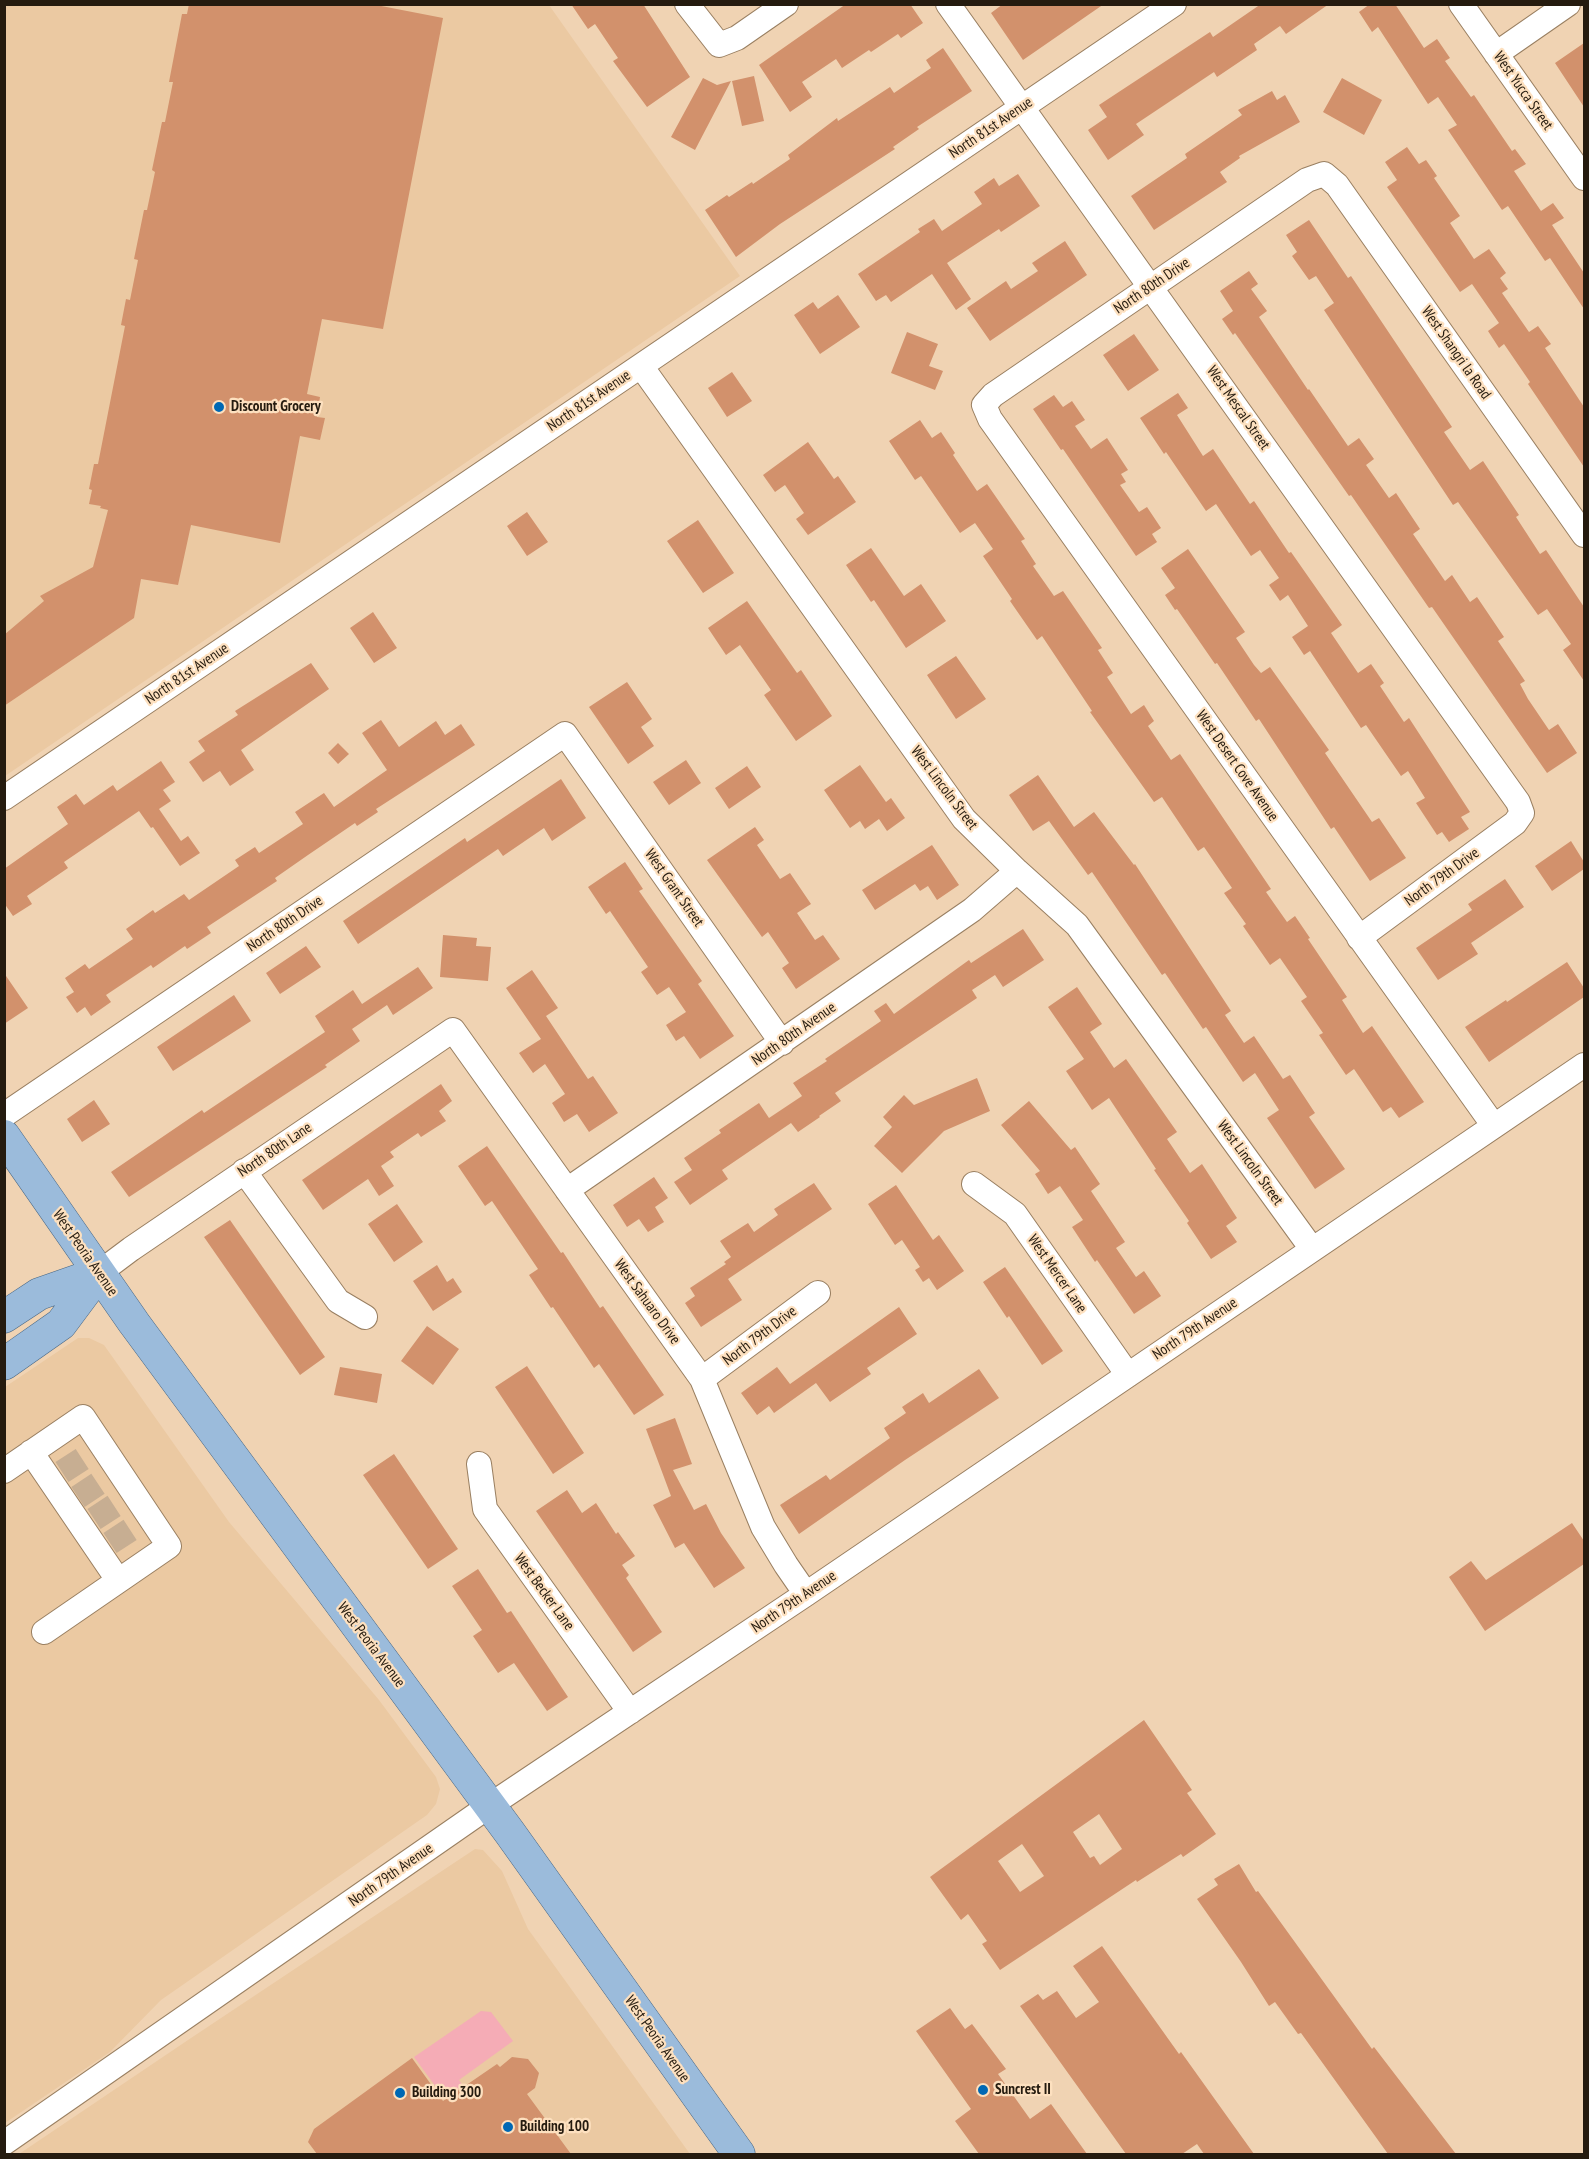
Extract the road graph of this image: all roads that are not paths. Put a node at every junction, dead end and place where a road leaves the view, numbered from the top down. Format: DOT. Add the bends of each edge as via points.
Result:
graph roads {
  1 [pos="687,4"];
  2 [pos="786,4"];
  3 [pos="948,4"];
  4 [pos="1174,4"];
  5 [pos="1461,4"];
  6 [pos="1568,4"];
  7 [pos="1496,54"];
  8 [pos="1023,107"];
  9 [pos="1324,174"];
  10 [pos="1584,178"];
  11 [pos="1151,286"];
  12 [pos="641,366"];
  13 [pos="984,405"];
  14 [pos="1584,535"];
  15 [pos="566,734"];
  16 [pos="4,798"];
  17 [pos="1522,813"];
  18 [pos="1017,871"];
  19 [pos="1359,938"];
  20 [pos="453,1030"];
  21 [pos="782,1042"];
  22 [pos="1584,1065"];
  23 [pos="4,1115"];
  24 [pos="1494,1126"];
  25 [pos="4,1136"];
  26 [pos="244,1171"];
  27 [pos="974,1184"];
  28 [pos="567,1190"];
  29 [pos="1312,1249"];
  30 [pos="99,1274"];
  31 [pos="818,1293"];
  32 [pos="4,1317"];
  33 [pos="365,1317"];
  34 [pos="4,1364"];
  35 [pos="1128,1375"];
  36 [pos="702,1379"];
  37 [pos="31,1452"];
  38 [pos="478,1464"];
  39 [pos="4,1471"];
  40 [pos="118,1580"];
  41 [pos="806,1594"];
  42 [pos="44,1632"];
  43 [pos="630,1712"];
  44 [pos="489,1806"];
  45 [pos="4,2143"];
  46 [pos="739,2154"];
  1 -- 2 [label="street" via="718,45 737,38"];
  3 -- 8 [label="street, West Mescal Street"];
  4 -- 8 [label="street, North 81st Avenue"];
  5 -- 7 [label="street, West Yucca Street"];
  6 -- 7 [label="street"];
  7 -- 10 [label="street, West Yucca Street"];
  8 -- 11 [label="street, West Mescal Street"];
  8 -- 12 [label="street, North 81st Avenue"];
  9 -- 11 [label="street, North 80th Drive" via="1307,180"];
  9 -- 14 [label="street, West Shangri la Road" via="1336,185"];
  11 -- 13 [label="street, North 80th Drive"];
  11 -- 17 [label="street, West Mescal Street" via="1518,802"];
  12 -- 16 [label="street, North 81st Avenue"];
  12 -- 18 [label="street, West Lincoln Street" via="964,819"];
  13 -- 19 [label="street, West Desert Cove Avenue" via="990,419"];
  15 -- 21 [label="street, West Grant Street"];
  15 -- 23 [label="street, North 80th Drive"];
  17 -- 19 [label="street, North 79th Drive" via="1515,823"];
  18 -- 21 [label="street, North 80th Avenue" via="972,910"];
  18 -- 29 [label="street, West Lincoln Street" via="1077,925"];
  19 -- 24 [label="street, West Desert Cove Avenue"];
  20 -- 26 [label="street, North 80th Lane"];
  20 -- 28 [label="street, West Sahuaro Drive"];
  21 -- 28 [label="street, North 80th Avenue"];
  22 -- 24 [label="street, North 79th Avenue"];
  24 -- 29 [label="street, North 79th Avenue"];
  25 -- 30 [label="main road, West Peoria Avenue"];
  26 -- 30 [label="street, North 80th Lane"];
  26 -- 33 [label="street" via="338,1301"];
  27 -- 35 [label="street, West Mercer Lane" via="1015,1214"];
  28 -- 36 [label="street, West Sahuaro Drive"];
  29 -- 35 [label="street, North 79th Avenue"];
  30 -- 32 [label="main road" via="39,1294"];
  30 -- 34 [label="main road" via="61,1324"];
  30 -- 44 [label="main road, West Peoria Avenue"];
  31 -- 36 [label="street, North 79th Drive"];
  35 -- 41 [label="street, North 79th Avenue"];
  36 -- 41 [label="street, West Sahuaro Drive" via="763,1527"];
  37 -- 39 [label="street"];
  37 -- 40 [label="street" via="56,1476 88,1523"];
  37 -- 40 [label="street" via="83,1417 96,1450 112,1475 143,1521 169,1546"];
  38 -- 43 [label="street, West Becker Lane" via="484,1509"];
  40 -- 42 [label="street"];
  41 -- 43 [label="street, North 79th Avenue"];
  43 -- 44 [label="street, North 79th Avenue"];
  44 -- 45 [label="street, North 79th Avenue"];
  44 -- 46 [label="main road, West Peoria Avenue"];
}
